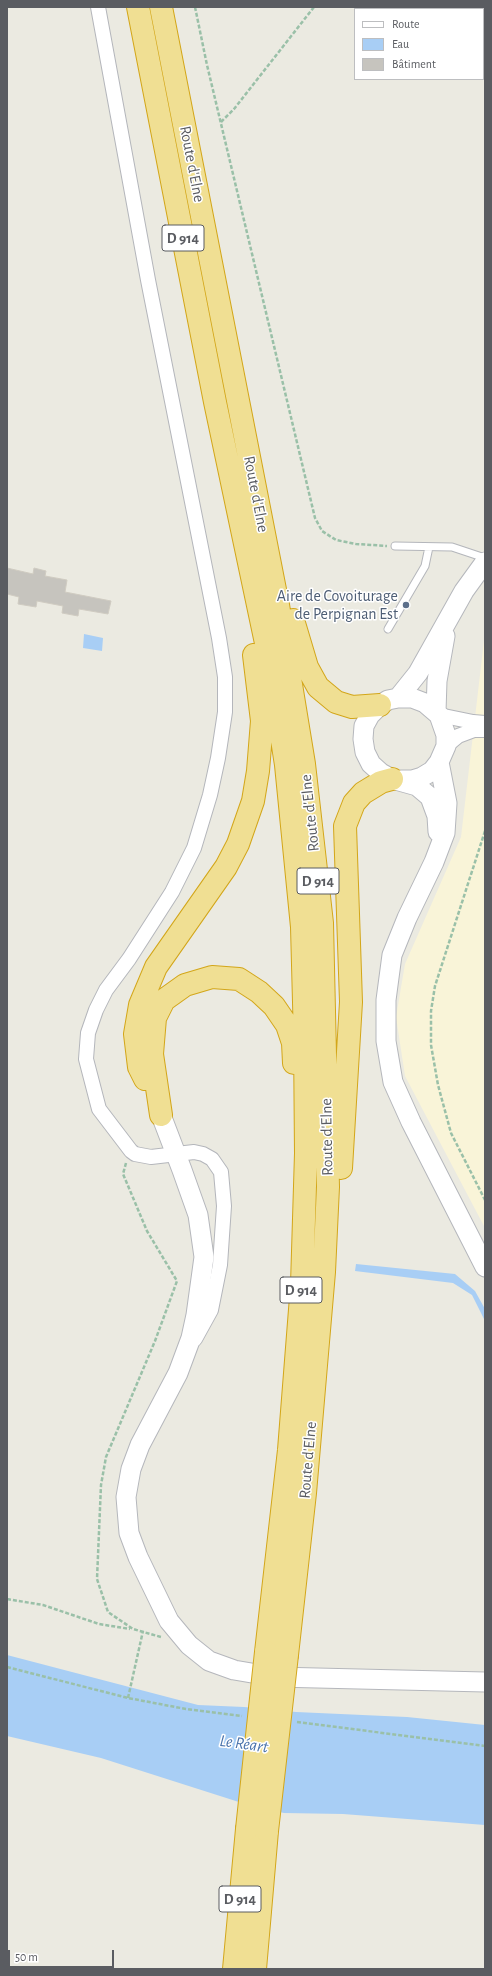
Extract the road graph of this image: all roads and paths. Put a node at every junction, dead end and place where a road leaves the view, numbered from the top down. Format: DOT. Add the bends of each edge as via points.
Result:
graph roads {
  1 [pos="98,7"];
  2 [pos="138,7"];
  3 [pos="161,7"];
  4 [pos="195,7"];
  5 [pos="314,7"];
  6 [pos="183,117"];
  7 [pos="221,123"];
  8 [pos="230,469"];
  9 [pos="395,546"];
  10 [pos="429,547"];
  11 [pos="485,558"];
  12 [pos="485,562"];
  13 [pos="452,612"];
  14 [pos="388,629"];
  15 [pos="389,702"];
  16 [pos="438,713"];
  17 [pos="485,723"];
  18 [pos="485,730"];
  19 [pos="443,754"];
  20 [pos="396,780"];
  21 [pos="485,831"];
  22 [pos="434,862"];
  23 [pos="161,1115"];
  24 [pos="131,1151"];
  25 [pos="175,1154"];
  26 [pos="485,1200"];
  27 [pos="485,1267"];
  28 [pos="178,1373"];
  29 [pos="311,1423"];
  30 [pos="7,1599"];
  31 [pos="133,1630"];
  32 [pos="143,1631"];
  33 [pos="165,1639"];
  34 [pos="273,1650"];
  35 [pos="485,1682"];
  36 [pos="128,1698"];
  37 [pos="257,1830"];
  38 [pos="234,1969"];
  39 [pos="256,1969"];
  1 -- 24 [label="street" via="225,677 225,712 218,758 194,848 172,892 106,990 88,1033 86,1059 99,1109"];
  2 -- 8 [label="highway, Route d'Elne / D 914"];
  3 -- 6 [label="highway, Route d'Elne / D 914"];
  4 -- 7 [label="path"];
  5 -- 7 [label="path"];
  6 -- 15 [label="highway" via="229,296 292,615 307,666 318,688 336,702 352,707"];
  6 -- 29 [label="highway, Route d'Elne / D 914" via="278,604 304,764 322,923 328,1187 324,1272"];
  7 -- 9 [label="path" via="315,518 322,531 336,540"];
  8 -- 23 [label="highway" via="262,721 258,771 253,800 238,844 226,867 156,967 140,1005 135,1034 139,1067"];
  8 -- 34 [label="highway, Route d'Elne / D 914" via="270,662 286,765 302,927 306,1153 302,1284"];
  9 -- 10 [label="lane"];
  10 -- 11 [label="lane" via="452,547"];
  10 -- 14 [label="lane" via="425,566"];
  12 -- 13 [label="main road"];
  13 -- 15 [label="main road" via="418,673"];
  13 -- 16 [label="main road" via="442,648 437,681"];
  15 -- 16 [label="main road" via="412,698 425,703"];
  15 -- 20 [label="main road" via="370,715 364,726 363,739 365,752 371,764 380,773"];
  16 -- 17 [label="street"];
  16 -- 19 [label="main road" via="445,730"];
  18 -- 19 [label="street" via="474,730 458,736"];
  19 -- 20 [label="main road" via="432,770 422,777"];
  19 -- 22 [label="main road" via="447,803 445,833"];
  20 -- 22 [label="main road" via="417,786 430,797 437,816 438,838"];
  20 -- 29 [label="highway" via="382,782 363,793 354,803 345,826 352,1002 339,1200 327,1314"];
  21 -- 26 [label="path" via="435,986 431,1011 431,1045 438,1085 451,1133"];
  22 -- 27 [label="main road" via="392,955 386,1000 386,1041 396,1089"];
  23 -- 25 [label="main road"];
  23 -- 34 [label="highway" via="152,1054 155,1018 164,1000 185,985 212,978 239,979 259,992 274,1006 287,1025 293,1043 296,1169"];
  24 -- 25 [label="street" via="151,1157"];
  24 -- 31 [label="path" via="123,1174 147,1231 177,1281 155,1341 106,1456 101,1485 97,1579 108,1612"];
  25 -- 28 [label="main road" via="198,1216 204,1257 191,1338"];
  25 -- 28 [label="street" via="194,1152 212,1159 221,1172 224,1206 220,1265 211,1310"];
  28 -- 35 [label="main road" via="140,1445 131,1469 126,1497 129,1533 138,1557 169,1621 189,1645 209,1661 234,1670 275,1677"];
  29 -- 34 [label="highway, Route d'Elne / D 914"];
  30 -- 31 [label="path" via="43,1605 99,1624"];
  31 -- 32 [label="path"];
  32 -- 33 [label="path"];
  32 -- 36 [label="path"];
  34 -- 37 [label="highway, D 914, bridge"];
  37 -- 38 [label="highway, D 914"];
  37 -- 39 [label="highway, D 914"];
}
